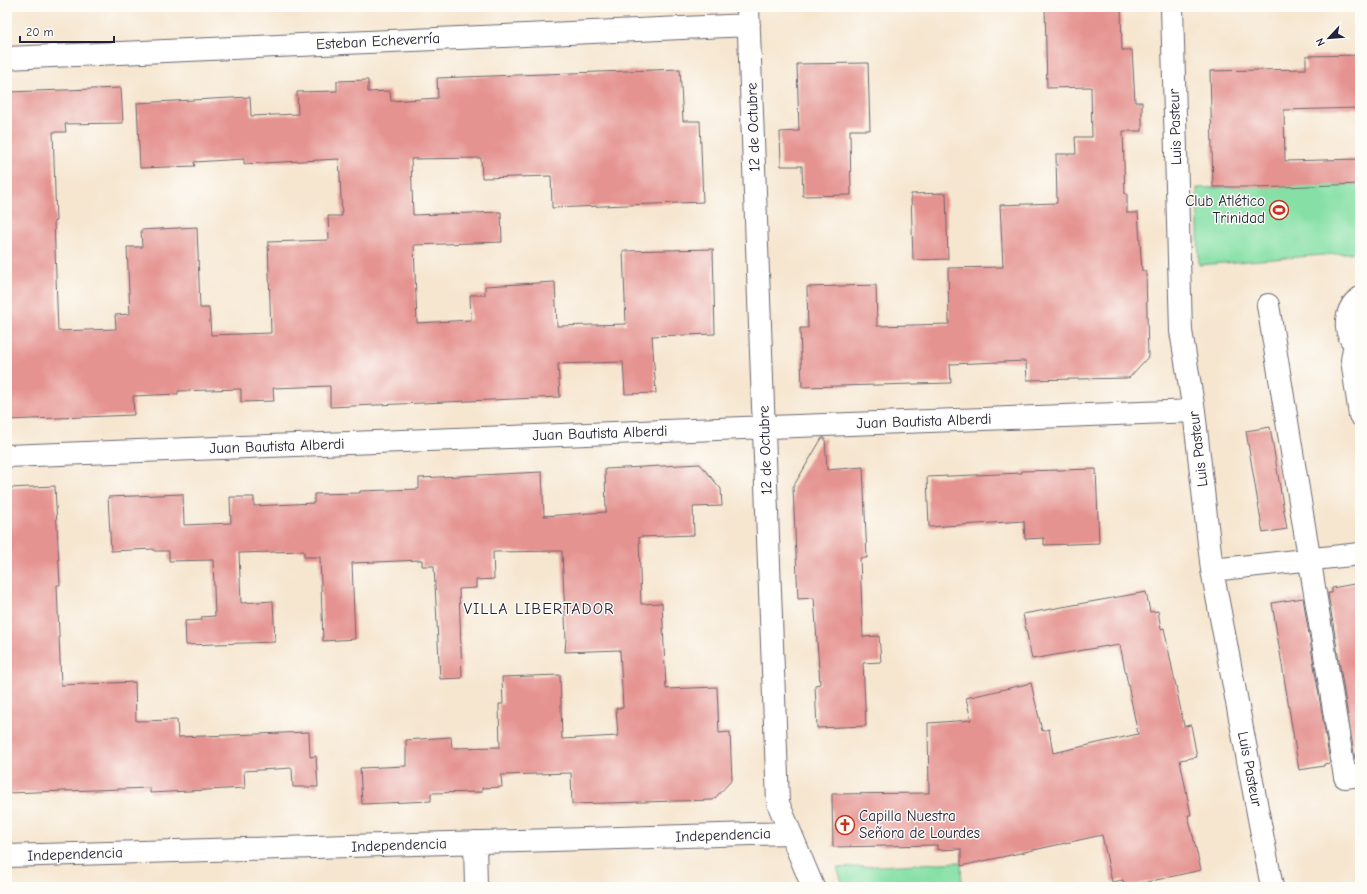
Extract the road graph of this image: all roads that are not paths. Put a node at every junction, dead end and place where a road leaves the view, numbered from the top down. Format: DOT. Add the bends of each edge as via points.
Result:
graph roads {
  1 [pos="1172,7"];
  2 [pos="749,16"];
  3 [pos="7,58"];
  4 [pos="1360,298"];
  5 [pos="1268,305"];
  6 [pos="1357,346"];
  7 [pos="1194,411"];
  8 [pos="1360,415"];
  9 [pos="764,427"];
  10 [pos="7,456"];
  11 [pos="1360,554"];
  12 [pos="1310,559"];
  13 [pos="1212,570"];
  14 [pos="1360,775"];
  15 [pos="790,833"];
  16 [pos="475,842"];
  17 [pos="7,856"];
  18 [pos="476,887"];
  19 [pos="813,887"];
  20 [pos="1272,887"];
  1 -- 7 [label="street, Luis Pasteur" via="1181,331"];
  2 -- 3 [label="street, Esteban Echeverría"];
  2 -- 9 [label="street, 12 de Octubre"];
  4 -- 6 [label="street" via="1349,311 1346,324"];
  5 -- 12 [label="street"];
  6 -- 8 [label="street" via="1352,360"];
  7 -- 9 [label="street, Juan Bautista Alberdi"];
  7 -- 13 [label="street, Luis Pasteur"];
  9 -- 10 [label="street, Juan Bautista Alberdi"];
  9 -- 15 [label="street, 12 de Octubre" via="778,803"];
  11 -- 12 [label="street"];
  12 -- 13 [label="street"];
  12 -- 14 [label="street" via="1345,777"];
  13 -- 20 [label="street, Luis Pasteur"];
  15 -- 16 [label="street, Independencia"];
  15 -- 19 [label="street, 12 de Octubre"];
  16 -- 17 [label="street, Independencia"];
  16 -- 18 [label="street"];
}
